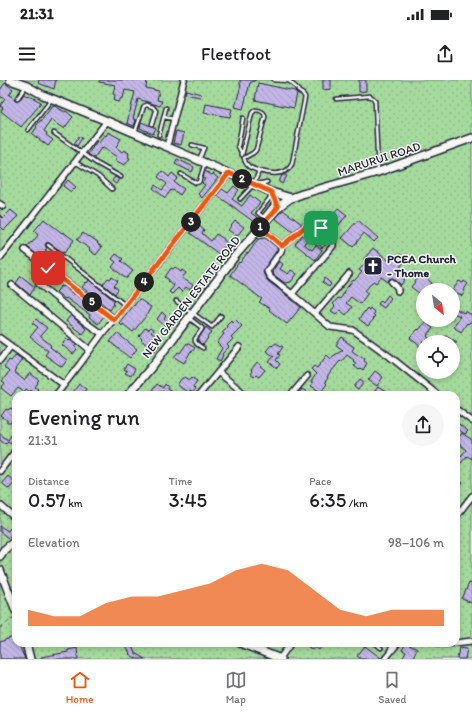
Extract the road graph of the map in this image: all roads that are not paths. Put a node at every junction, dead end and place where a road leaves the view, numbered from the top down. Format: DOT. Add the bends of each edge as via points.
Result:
graph roads {
  1 [pos="10,80"];
  2 [pos="184,80"];
  3 [pos="274,80"];
  4 [pos="26,86"];
  5 [pos="52,98"];
  6 [pos="17,99"];
  7 [pos="336,99"];
  8 [pos="166,108"];
  9 [pos="164,117"];
  10 [pos="243,118"];
  11 [pos="174,119"];
  12 [pos="107,121"];
  13 [pos="152,124"];
  14 [pos="28,130"];
  15 [pos="54,133"];
  16 [pos="135,133"];
  17 [pos="159,135"];
  18 [pos="472,138"];
  19 [pos="192,145"];
  20 [pos="167,146"];
  21 [pos="82,153"];
  22 [pos="242,155"];
  23 [pos="244,158"];
  24 [pos="202,161"];
  25 [pos="75,162"];
  26 [pos="259,171"];
  27 [pos="378,172"];
  28 [pos="229,173"];
  29 [pos="181,174"];
  30 [pos="121,177"];
  31 [pos="254,184"];
  32 [pos="112,189"];
  33 [pos="274,198"];
  34 [pos="291,198"];
  35 [pos="240,199"];
  36 [pos="264,218"];
  37 [pos="260,227"];
  38 [pos="48,245"];
  39 [pos="282,246"];
  40 [pos="25,250"];
  41 [pos="0,258"];
  42 [pos="56,258"];
  43 [pos="48,268"];
  44 [pos="349,274"];
  45 [pos="392,282"];
  46 [pos="39,284"];
  47 [pos="12,286"];
  48 [pos="398,291"];
  49 [pos="292,294"];
  50 [pos="176,300"];
  51 [pos="126,305"];
  52 [pos="315,314"];
  53 [pos="190,315"];
  54 [pos="221,316"];
  55 [pos="114,320"];
  56 [pos="102,334"];
  57 [pos="0,338"];
  58 [pos="11,346"];
  59 [pos="239,347"];
  60 [pos="203,348"];
  61 [pos="90,350"];
  62 [pos="0,360"];
  63 [pos="218,372"];
  64 [pos="307,376"];
  65 [pos="64,385"];
  66 [pos="59,391"];
  67 [pos="131,391"];
  68 [pos="202,391"];
  69 [pos="241,391"];
  70 [pos="294,391"];
  71 [pos="433,391"];
  72 [pos="460,412"];
  73 [pos="472,421"];
  74 [pos="12,455"];
  75 [pos="0,471"];
  76 [pos="472,496"];
  77 [pos="0,505"];
  78 [pos="460,511"];
  79 [pos="12,515"];
  80 [pos="12,543"];
  81 [pos="0,556"];
  82 [pos="0,570"];
  83 [pos="12,601"];
  84 [pos="472,641"];
  85 [pos="460,642"];
  86 [pos="27,647"];
  87 [pos="250,647"];
  88 [pos="288,647"];
  89 [pos="392,647"];
  90 [pos="394,647"];
  91 [pos="30,659"];
  92 [pos="281,659"];
  93 [pos="384,659"];
  1 -- 4 [label="street"];
  2 -- 11 [label="street"];
  3 -- 26 [label="lane" via="289,82 303,94 305,101 291,167 284,173"];
  4 -- 5 [label="street"];
  4 -- 6 [label="lane"];
  5 -- 12 [label="street"];
  5 -- 14 [label="lane"];
  7 -- 27 [label="lane" via="370,96 373,98"];
  8 -- 9 [label="lane"];
  9 -- 11 [label="lane"];
  9 -- 17 [label="lane"];
  10 -- 22 [label="lane" via="238,146"];
  11 -- 20 [label="street"];
  12 -- 16 [label="street"];
  12 -- 21 [label="street"];
  13 -- 16 [label="lane" via="156,111 153,107 144,106"];
  15 -- 21 [label="lane"];
  16 -- 20 [label="street"];
  18 -- 27 [label="street, MARURUI ROAD"];
  19 -- 24 [label="lane" via="204,148"];
  20 -- 24 [label="street"];
  21 -- 25 [label="street"];
  21 -- 30 [label="lane"];
  22 -- 23 [label="lane"];
  22 -- 23 [label="lane" via="252,113 255,110 263,112 265,117 256,150"];
  23 -- 26 [label="lane" via="249,167"];
  24 -- 28 [label="street"];
  24 -- 29 [label="lane" via="200,182 196,183"];
  25 -- 32 [label="lane" via="98,176"];
  25 -- 41 [label="street"];
  26 -- 31 [label="lane"];
  27 -- 34 [label="street, MARURUI ROAD"];
  28 -- 31 [label="street"];
  28 -- 51 [label="street"];
  31 -- 33 [label="street"];
  31 -- 35 [label="lane"];
  33 -- 34 [label="street, NEW GARDEN ESTATE ROAD"];
  33 -- 34 [label="street"];
  33 -- 36 [label="street, NEW GARDEN ESTATE ROAD"];
  33 -- 36 [label="lane" via="258,213"];
  36 -- 37 [label="street, NEW GARDEN ESTATE ROAD"];
  37 -- 39 [label="street"];
  37 -- 53 [label="street, NEW GARDEN ESTATE ROAD"];
  38 -- 51 [label="lane"];
  39 -- 49 [label="street" via="267,271 271,278"];
  39 -- 49 [label="street" via="310,225 315,225 333,240 333,246"];
  40 -- 43 [label="street"];
  42 -- 43 [label="street"];
  43 -- 55 [label="street"];
  44 -- 52 [label="street"];
  45 -- 48 [label="street"];
  46 -- 56 [label="street"];
  47 -- 61 [label="street"];
  49 -- 52 [label="street"];
  50 -- 53 [label="lane"];
  51 -- 55 [label="street"];
  52 -- 71 [label="street" via="330,327 353,330"];
  53 -- 54 [label="lane" via="212,327"];
  53 -- 60 [label="lane" via="202,328 195,341"];
  53 -- 67 [label="street, NEW GARDEN ESTATE ROAD"];
  55 -- 56 [label="street"];
  56 -- 61 [label="street"];
  57 -- 58 [label="street"];
  58 -- 62 [label="street"];
  58 -- 65 [label="street"];
  59 -- 63 [label="street"];
  61 -- 65 [label="street"];
  63 -- 68 [label="street"];
  63 -- 69 [label="street"];
  64 -- 70 [label="street"];
  65 -- 66 [label="street"];
  72 -- 73 [label="street"];
  74 -- 75 [label="street"];
  76 -- 78 [label="street"];
  77 -- 79 [label="street"];
  80 -- 81 [label="street"];
  82 -- 83 [label="street"];
  84 -- 85 [label="street"];
  86 -- 91 [label="street"];
  87 -- 92 [label="street"];
  88 -- 92 [label="street"];
  89 -- 93 [label="lane"];
  90 -- 93 [label="street"];
}
